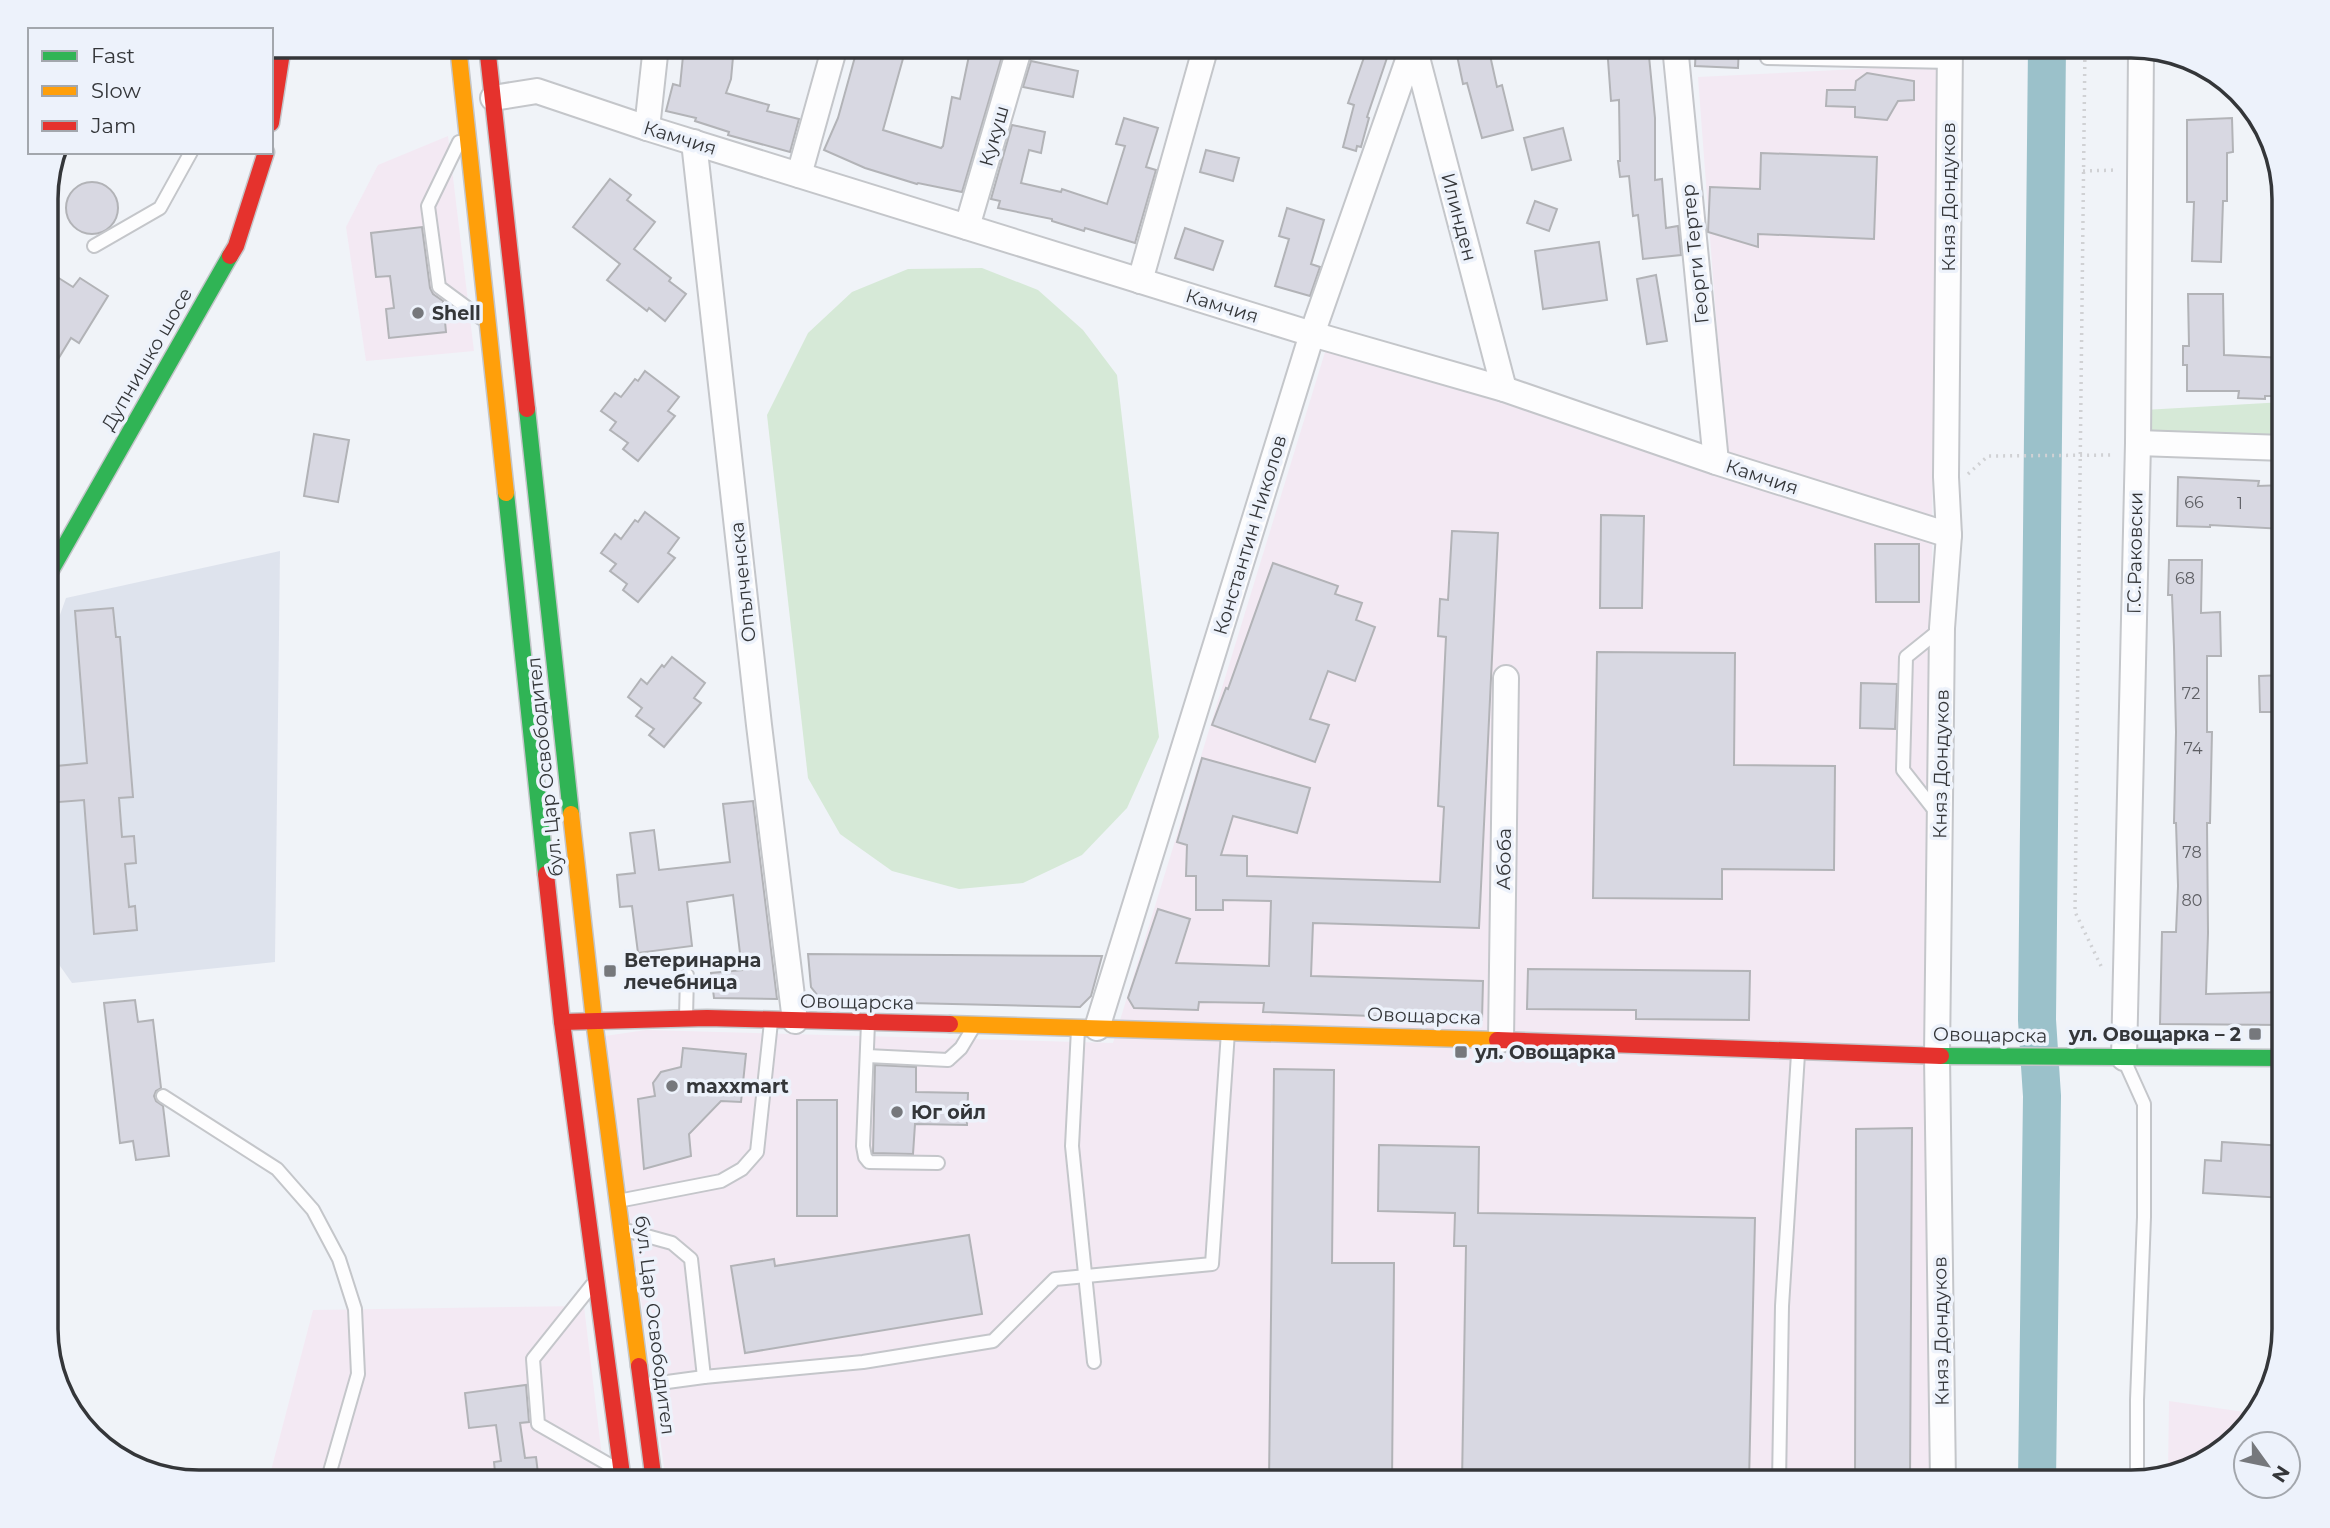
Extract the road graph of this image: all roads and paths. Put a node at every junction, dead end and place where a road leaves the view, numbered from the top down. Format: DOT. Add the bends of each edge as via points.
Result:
graph roads {
  1 [pos="281,58"];
  2 [pos="459,58"];
  3 [pos="488,58"];
  4 [pos="655,58"];
  5 [pos="832,58"];
  6 [pos="1016,58"];
  7 [pos="1203,58"];
  8 [pos="1409,58"];
  9 [pos="1416,58"];
  10 [pos="1676,58"];
  11 [pos="1950,58"];
  12 [pos="2085,58"];
  13 [pos="2141,58"];
  14 [pos="493,97"];
  15 [pos="273,110"];
  16 [pos="467,126"];
  17 [pos="647,128"];
  18 [pos="694,142"];
  19 [pos="190,154"];
  20 [pos="265,154"];
  21 [pos="2140,170"];
  22 [pos="2083,171"];
  23 [pos="799,175"];
  24 [pos="967,227"];
  25 [pos="94,246"];
  26 [pos="1140,281"];
  27 [pos="488,322"];
  28 [pos="1312,334"];
  29 [pos="1504,389"];
  30 [pos="2272,448"];
  31 [pos="2138,449"];
  32 [pos="2081,455"];
  33 [pos="1716,462"];
  34 [pos="1946,477"];
  35 [pos="1949,535"];
  36 [pos="58,558"];
  37 [pos="1942,628"];
  38 [pos="1506,678"];
  39 [pos="1940,816"];
  40 [pos="2103,968"];
  41 [pos="687,975"];
  42 [pos="686,1017"];
  43 [pos="594,1020"];
  44 [pos="783,1021"];
  45 [pos="562,1022"];
  46 [pos="868,1023"];
  47 [pos="974,1026"];
  48 [pos="1088,1028"];
  49 [pos="1228,1031"];
  50 [pos="1501,1040"];
  51 [pos="1799,1050"];
  52 [pos="867,1056"];
  53 [pos="1949,1056"];
  54 [pos="2124,1058"];
  55 [pos="2272,1058"];
  56 [pos="163,1096"];
  57 [pos="938,1163"];
  58 [pos="618,1201"];
  59 [pos="621,1229"];
  60 [pos="1087,1276"];
  61 [pos="596,1280"];
  62 [pos="1094,1362"];
  63 [pos="704,1377"];
  64 [pos="641,1386"];
  65 [pos="330,1470"];
  66 [pos="611,1470"];
  67 [pos="621,1470"];
  68 [pos="652,1470"];
  69 [pos="1779,1470"];
  70 [pos="1943,1470"];
  71 [pos="2137,1470"];
  1 -- 15 [label="main road"];
  2 -- 16 [label="main road, бул. Цар Освободител"];
  3 -- 14 [label="main road, бул. Цар Освободител"];
  4 -- 17 [label="street"];
  5 -- 23 [label="street"];
  6 -- 24 [label="street, Кукуш"];
  7 -- 26 [label="street"];
  8 -- 28 [label="street, Константин Николов"];
  9 -- 29 [label="street, Илинден"];
  10 -- 33 [label="street, Георги Тертер"];
  11 -- 34 [label="street, Княз Дондуков"];
  12 -- 22 [label="path"];
  13 -- 21 [label="street, Г.С.Раковски"];
  14 -- 17 [label="street, Камчия" via="537,91"];
  14 -- 43 [label="main road, бул. Цар Освободител"];
  16 -- 27 [label="main road, бул. Цар Освободител"];
  16 -- 27 [label="lane" via="428,206 439,287"];
  17 -- 18 [label="street, Камчия"];
  18 -- 23 [label="street, Камчия"];
  18 -- 44 [label="street, Опълченска" via="759,725"];
  19 -- 25 [label="lane" via="160,208"];
  20 -- 36 [label="main road, Дупнишко шосе" via="236,246"];
  21 -- 22 [label="path"];
  21 -- 31 [label="street, Г.С.Раковски"];
  22 -- 32 [label="path"];
  23 -- 24 [label="street, Камчия"];
  24 -- 26 [label="street, Камчия"];
  26 -- 28 [label="street, Камчия"];
  27 -- 45 [label="main road, бул. Цар Освободител"];
  28 -- 29 [label="street, Камчия"];
  28 -- 48 [label="street, Константин Николов"];
  29 -- 33 [label="street, Камчия"];
  30 -- 31 [label="street"];
  31 -- 32 [label="path"];
  31 -- 54 [label="street, Г.С.Раковски"];
  32 -- 34 [label="path" via="1989,456 1966,477"];
  32 -- 40 [label="path" via="2075,912"];
  33 -- 35 [label="street, Камчия"];
  34 -- 35 [label="street, Княз Дондуков"];
  35 -- 37 [label="street, Княз Дондуков"];
  37 -- 39 [label="street, Княз Дондуков"];
  37 -- 39 [label="lane" via="1906,657 1903,770"];
  38 -- 50 [label="street, Абоба"];
  39 -- 53 [label="street, Княз Дондуков"];
  41 -- 42 [label="lane"];
  42 -- 43 [label="main road, Овощарска"];
  42 -- 44 [label="main road, Овощарска"];
  43 -- 45 [label="main road, Овощарска"];
  43 -- 58 [label="main road, бул. Цар Освободител"];
  44 -- 46 [label="main road, Овощарска"];
  44 -- 58 [label="lane" via="757,1152 742,1170 721,1181"];
  45 -- 61 [label="main road, бул. Цар Освободител"];
  46 -- 47 [label="main road, Овощарска"];
  46 -- 52 [label="lane"];
  47 -- 48 [label="main road, Овощарска"];
  47 -- 52 [label="lane" via="948,1060"];
  48 -- 49 [label="main road, Овощарска"];
  48 -- 60 [label="lane" via="1072,1146"];
  49 -- 50 [label="main road, Овощарска"];
  49 -- 60 [label="lane" via="1212,1264"];
  50 -- 51 [label="main road, Овощарска"];
  51 -- 53 [label="main road, Овощарска"];
  51 -- 69 [label="lane" via="1782,1306"];
  52 -- 57 [label="lane" via="865,1157 869,1162"];
  53 -- 54 [label="main road, Овощарска"];
  53 -- 70 [label="street, Княз Дондуков"];
  54 -- 55 [label="main road, Овощарска"];
  54 -- 71 [label="lane" via="2144,1104"];
  56 -- 65 [label="lane" via="277,1169 313,1210 339,1259 355,1309 358,1374"];
  58 -- 59 [label="main road, бул. Цар Освободител"];
  59 -- 63 [label="lane" via="672,1243 691,1259"];
  59 -- 64 [label="main road, бул. Цар Освободител"];
  60 -- 62 [label="lane"];
  60 -- 63 [label="lane" via="1055,1279 993,1341 863,1362"];
  61 -- 66 [label="lane" via="533,1359 538,1424"];
  61 -- 67 [label="main road, бул. Цар Освободител"];
  63 -- 64 [label="lane"];
  64 -- 68 [label="main road, бул. Цар Освободител"];
}
